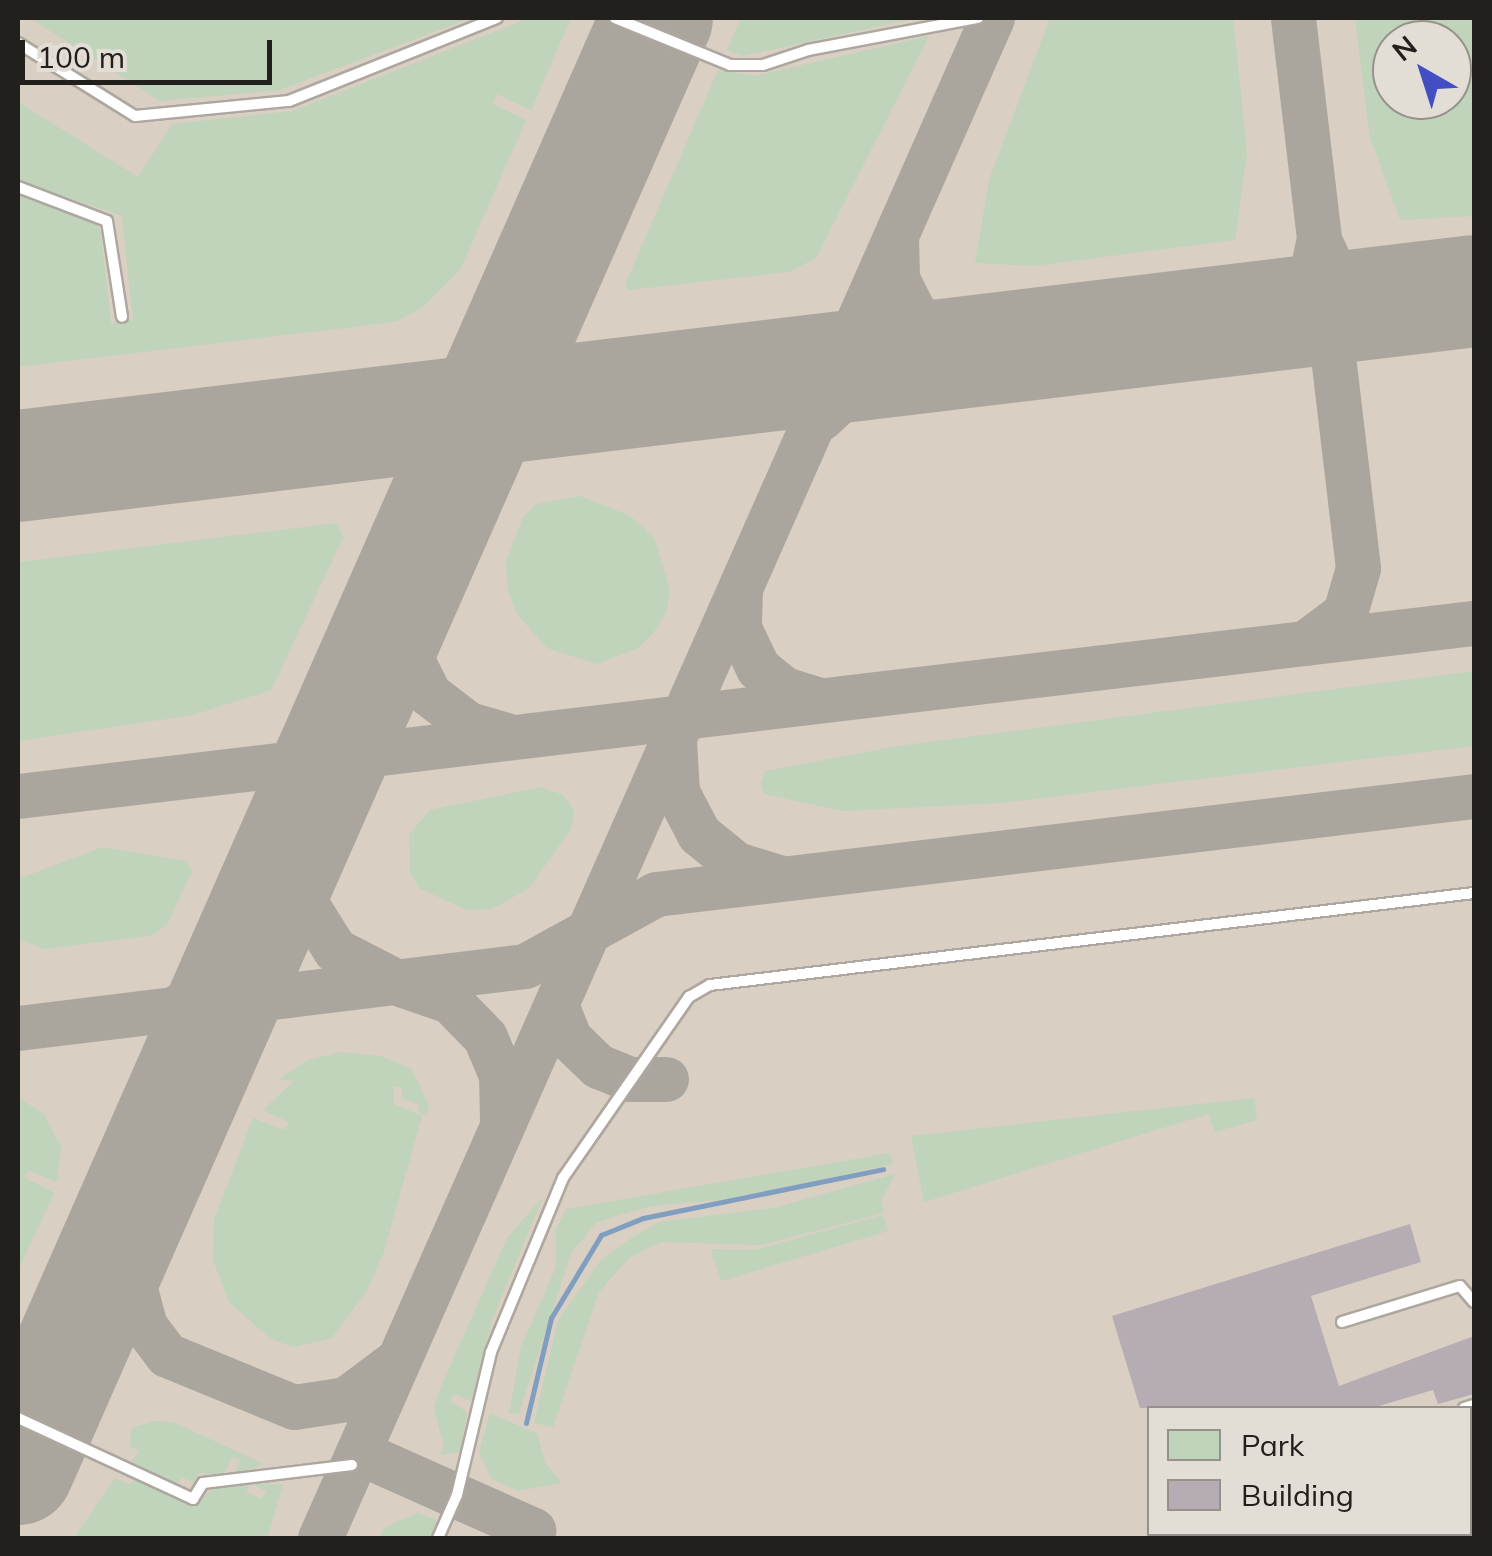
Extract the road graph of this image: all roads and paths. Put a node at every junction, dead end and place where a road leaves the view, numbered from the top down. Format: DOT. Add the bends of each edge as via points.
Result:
graph roads {
  1 [pos="498,18"];
  2 [pos="615,18"];
  3 [pos="978,18"];
  4 [pos="18,43"];
  5 [pos="18,188"];
  6 [pos="122,318"];
  7 [pos="1474,893"];
  8 [pos="1474,1302"];
  9 [pos="1342,1322"];
  10 [pos="18,1418"];
  11 [pos="352,1465"];
  12 [pos="438,1538"];
  1 -- 4 [label="lane" via="289,101 135,116"];
  2 -- 3 [label="lane" via="730,65 763,66 808,50"];
  5 -- 6 [label="lane" via="106,221"];
  7 -- 12 [label="lane" via="710,985 688,997 563,1178 491,1352 456,1495"];
  8 -- 9 [label="lane" via="1460,1286"];
  10 -- 11 [label="lane" via="192,1499 203,1483"];
}
